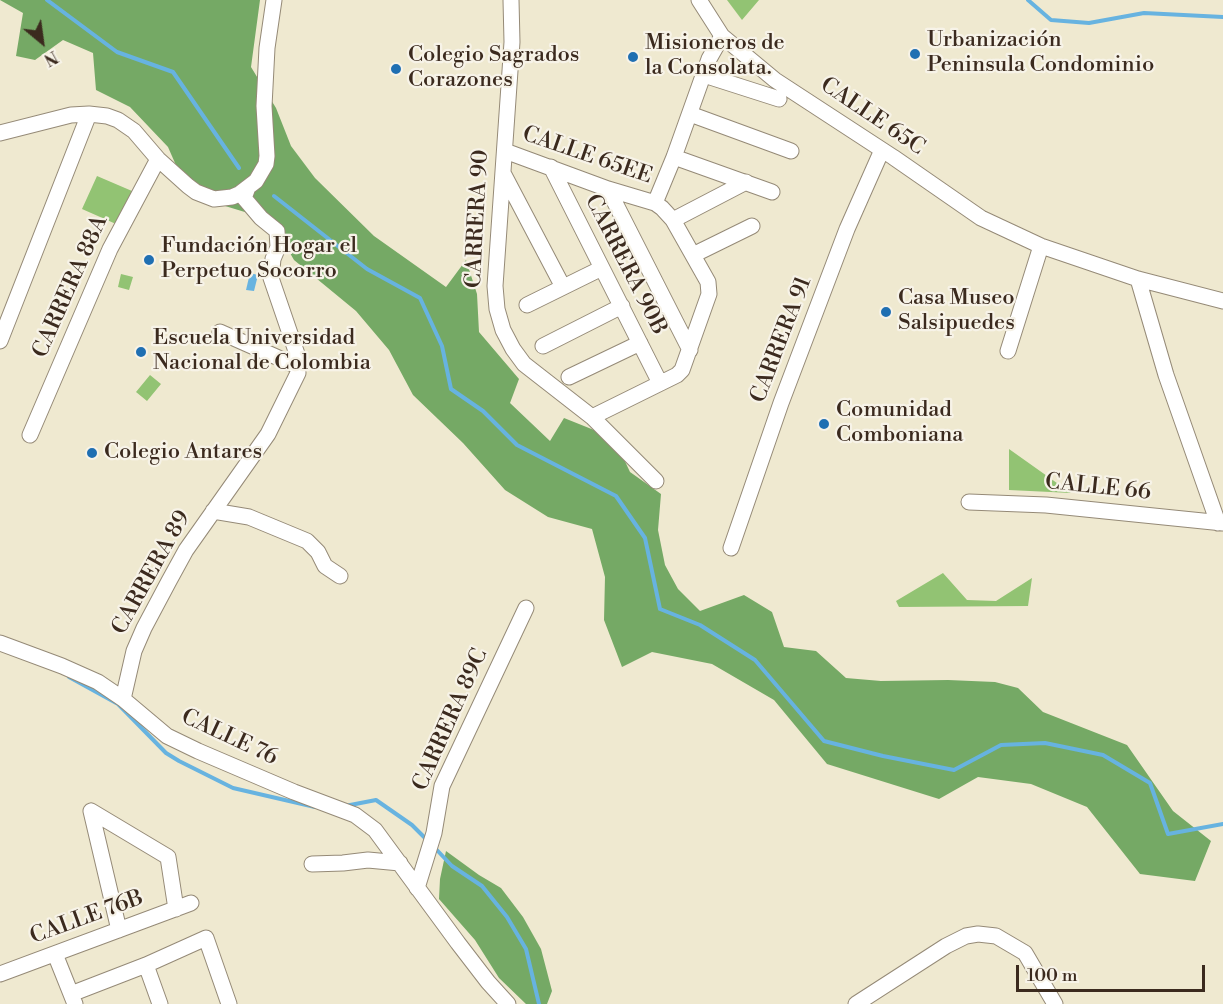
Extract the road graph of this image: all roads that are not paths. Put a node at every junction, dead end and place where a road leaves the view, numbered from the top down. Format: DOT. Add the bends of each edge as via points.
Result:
graph roads {
  1 [pos="274,0"];
  2 [pos="511,0"];
  3 [pos="699,0"];
  4 [pos="722,36"];
  5 [pos="704,75"];
  6 [pos="779,99"];
  7 [pos="88,114"];
  8 [pos="690,114"];
  9 [pos="0,133"];
  10 [pos="882,150"];
  11 [pos="505,151"];
  12 [pos="791,151"];
  13 [pos="674,157"];
  14 [pos="158,159"];
  15 [pos="551,167"];
  16 [pos="502,172"];
  17 [pos="746,182"];
  18 [pos="247,189"];
  19 [pos="608,189"];
  20 [pos="772,192"];
  21 [pos="655,203"];
  22 [pos="673,220"];
  23 [pos="752,226"];
  24 [pos="1041,246"];
  25 [pos="693,255"];
  26 [pos="602,268"];
  27 [pos="1138,279"];
  28 [pos="563,287"];
  29 [pos="1223,301"];
  30 [pos="526,305"];
  31 [pos="622,306"];
  32 [pos="5,314"];
  33 [pos="220,332"];
  34 [pos="0,341"];
  35 [pos="640,343"];
  36 [pos="543,346"];
  37 [pos="690,350"];
  38 [pos="1008,351"];
  39 [pos="299,367"];
  40 [pos="569,377"];
  41 [pos="660,383"];
  42 [pos="592,417"];
  43 [pos="30,435"];
  44 [pos="656,481"];
  45 [pos="969,502"];
  46 [pos="213,511"];
  47 [pos="1220,523"];
  48 [pos="731,548"];
  49 [pos="340,576"];
  50 [pos="526,608"];
  51 [pos="0,643"];
  52 [pos="123,699"];
  53 [pos="400,863"];
  54 [pos="312,864"];
  55 [pos="417,888"];
  56 [pos="119,930"];
  57 [pos="55,954"];
  58 [pos="146,965"];
  59 [pos="0,974"];
  60 [pos="73,999"];
  61 [pos="160,1004"];
  62 [pos="229,1004"];
  63 [pos="508,1004"];
  64 [pos="856,1004"];
  65 [pos="1055,1004"];
  1 -- 18 [label="street" via="264,106 267,156 260,178"];
  2 -- 11 [label="street, CARRERA 90"];
  3 -- 4 [label="street, CALLE 65C"];
  4 -- 5 [label="street"];
  4 -- 10 [label="street, CALLE 65C" via="775,80"];
  5 -- 6 [label="street"];
  5 -- 8 [label="street"];
  7 -- 9 [label="street"];
  7 -- 14 [label="street" via="107,116 134,130"];
  7 -- 32 [label="street"];
  8 -- 12 [label="street"];
  8 -- 13 [label="street"];
  10 -- 24 [label="street, CALLE 65C" via="981,218"];
  10 -- 48 [label="street, CARRERA 91" via="781,403"];
  11 -- 15 [label="street, CALLE 65EE"];
  11 -- 16 [label="street, CARRERA 90"];
  13 -- 17 [label="street"];
  13 -- 21 [label="street"];
  14 -- 18 [label="street" via="188,186 214,199 232,197"];
  14 -- 43 [label="street, CARRERA 88A" via="110,249"];
  15 -- 19 [label="street, CALLE 65EE"];
  15 -- 26 [label="street, CARRERA 90B"];
  16 -- 28 [label="street"];
  16 -- 42 [label="street, CARRERA 90" via="495,286 502,330 524,364"];
  17 -- 20 [label="street"];
  17 -- 22 [label="street"];
  18 -- 39 [label="street" via="244,198 277,231 272,278"];
  19 -- 21 [label="street, CALLE 65EE"];
  19 -- 37 [label="street"];
  21 -- 22 [label="street"];
  22 -- 25 [label="street"];
  23 -- 25 [label="street"];
  24 -- 27 [label="street, CALLE 65C"];
  24 -- 38 [label="street"];
  25 -- 37 [label="street" via="710,290"];
  26 -- 28 [label="street"];
  26 -- 31 [label="street, CARRERA 90B"];
  27 -- 29 [label="street, CALLE 65C"];
  27 -- 47 [label="street" via="1166,375"];
  28 -- 30 [label="street"];
  31 -- 35 [label="street, CARRERA 90B"];
  31 -- 36 [label="street"];
  32 -- 34 [label="street"];
  33 -- 39 [label="street"];
  35 -- 40 [label="street"];
  35 -- 41 [label="street, CARRERA 90B"];
  37 -- 41 [label="street" via="680,373"];
  39 -- 46 [label="street, CARRERA 89" via="297,380 268,434"];
  41 -- 42 [label="street"];
  42 -- 44 [label="street, CARRERA 90"];
  45 -- 47 [label="street, CALLE 66" via="1046,505"];
  46 -- 49 [label="street" via="249,517 307,541 325,566"];
  46 -- 52 [label="street, CARRERA 89" via="186,550 144,628 134,651"];
  50 -- 55 [label="street, CARRERA 89C" via="442,786 434,833"];
  51 -- 52 [label="street, CALLE 76" via="98,682"];
  52 -- 53 [label="street, CALLE 76" via="177,741 241,771 355,815 375,830"];
  53 -- 54 [label="street" via="368,860"];
  53 -- 55 [label="street, CALLE 76"];
  55 -- 63 [label="street, CALLE 76"];
  56 -- 56 [label="street, CALLE 76B" via="91,811 168,857 183,906"];
  56 -- 57 [label="street, CALLE 76B"];
  57 -- 59 [label="street, CALLE 76B"];
  57 -- 60 [label="street"];
  58 -- 60 [label="street"];
  58 -- 61 [label="street"];
  58 -- 62 [label="street" via="206,938"];
  64 -- 65 [label="street" via="946,946 978,934 996,936 1025,953"];
}
